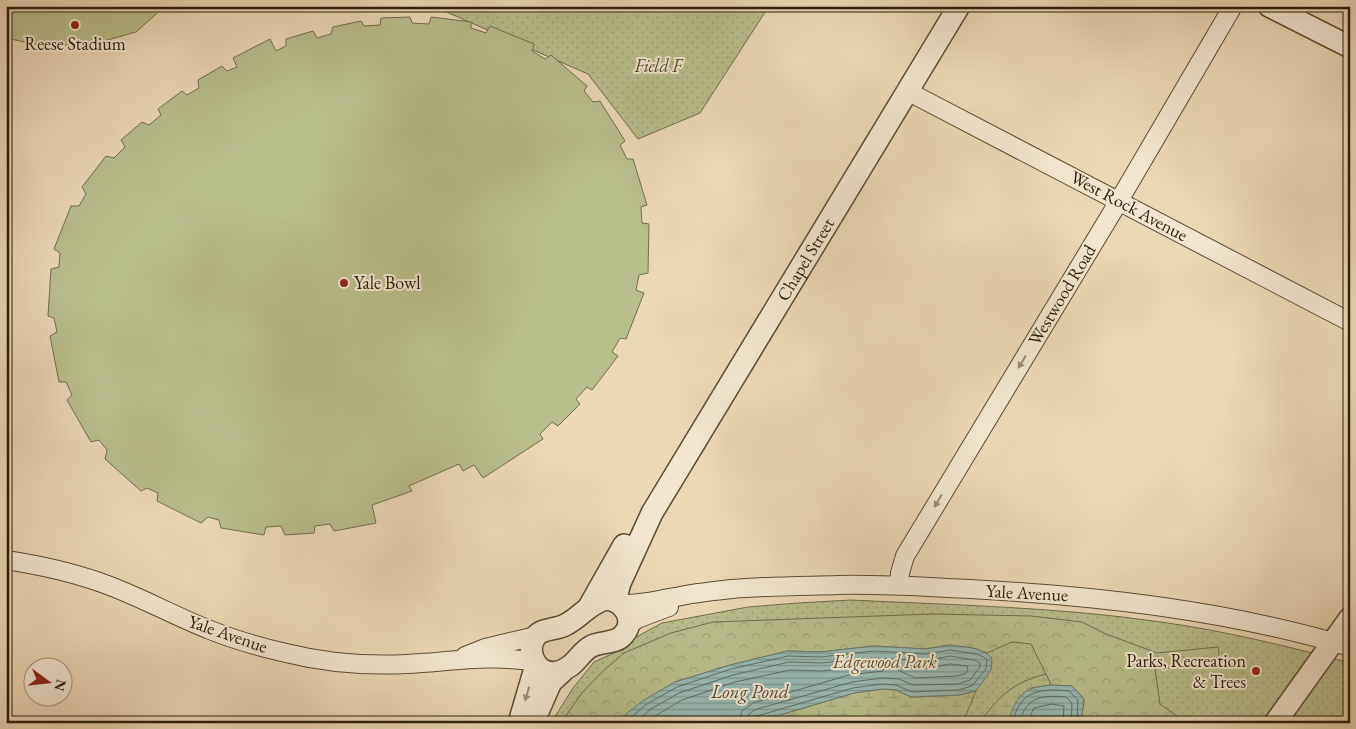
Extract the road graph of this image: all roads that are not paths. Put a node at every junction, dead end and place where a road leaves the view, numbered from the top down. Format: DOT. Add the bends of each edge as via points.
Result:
graph roads {
  1 [pos="959,6"];
  2 [pos="1233,6"];
  3 [pos="1269,6"];
  4 [pos="1350,48"];
  5 [pos="907,91"];
  6 [pos="1119,200"];
  7 [pos="1350,322"];
  8 [pos="652,513"];
  9 [pos="6,560"];
  10 [pos="899,586"];
  11 [pos="700,594"];
  12 [pos="618,602"];
  13 [pos="590,605"];
  14 [pos="1350,618"];
  15 [pos="628,626"];
  16 [pos="536,636"];
  17 [pos="1341,644"];
  18 [pos="457,659"];
  19 [pos="536,663"];
  20 [pos="562,672"];
  21 [pos="519,723"];
  22 [pos="532,723"];
  23 [pos="1275,723"];
  1 -- 5 [label="street, Chapel Street"];
  2 -- 6 [label="street, Westwood Road"];
  3 -- 4 [label="street"];
  5 -- 6 [label="street, West Rock Avenue"];
  5 -- 8 [label="street, Chapel Street"];
  6 -- 7 [label="street, West Rock Avenue"];
  6 -- 10 [label="street, Westwood Road, one-way" via="905,556"];
  8 -- 12 [label="street, Chapel Street" via="620,583"];
  8 -- 13 [label="street, Chapel Street" via="624,545"];
  9 -- 18 [label="street, Yale Avenue" via="57,569 103,584 210,630 286,653 348,664"];
  10 -- 11 [label="street, Yale Avenue" via="774,587"];
  10 -- 17 [label="street, Yale Avenue" via="1117,600 1246,620"];
  11 -- 12 [label="street, Yale Avenue" via="640,604"];
  11 -- 15 [label="street, Yale Avenue" via="637,619"];
  12 -- 13 [label="street" via="606,599"];
  12 -- 15 [label="street" via="626,610"];
  13 -- 16 [label="street" via="575,620"];
  14 -- 17 [label="street"];
  15 -- 20 [label="street" via="617,640 592,646"];
  16 -- 18 [label="street, Yale Avenue" via="485,648"];
  16 -- 19 [label="street" via="532,646"];
  17 -- 23 [label="street"];
  18 -- 19 [label="street, Yale Avenue" via="507,659"];
  19 -- 20 [label="street" via="548,673"];
  19 -- 21 [label="street, one-way"];
  20 -- 22 [label="street" via="551,682"];
}
